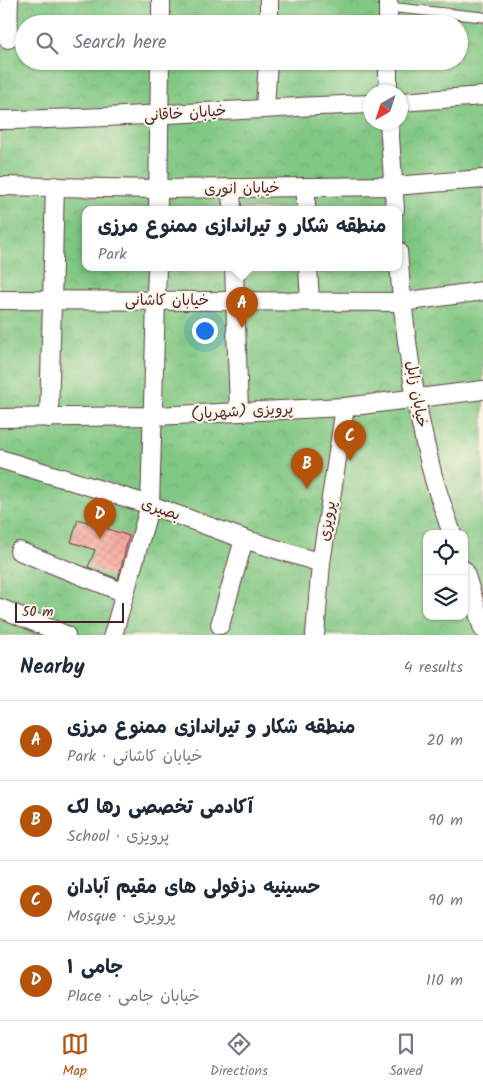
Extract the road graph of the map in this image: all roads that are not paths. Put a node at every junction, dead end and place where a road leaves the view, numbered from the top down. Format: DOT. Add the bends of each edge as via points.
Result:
graph roads {
  1 [pos="8,0"];
  2 [pos="161,0"];
  3 [pos="269,0"];
  4 [pos="388,10"];
  5 [pos="161,15"];
  6 [pos="269,15"];
  7 [pos="456,15"];
  8 [pos="468,16"];
  9 [pos="483,17"];
  10 [pos="11,39"];
  11 [pos="160,70"];
  12 [pos="267,70"];
  13 [pos="388,70"];
  14 [pos="388,85"];
  15 [pos="483,96"];
  16 [pos="408,101"];
  17 [pos="363,104"];
  18 [pos="265,108"];
  19 [pos="159,114"];
  20 [pos="0,120"];
  21 [pos="390,130"];
  22 [pos="483,179"];
  23 [pos="0,186"];
  24 [pos="55,186"];
  25 [pos="394,186"];
  26 [pos="306,187"];
  27 [pos="232,188"];
  28 [pos="158,189"];
  29 [pos="158,206"];
  30 [pos="232,206"];
  31 [pos="306,206"];
  32 [pos="395,206"];
  33 [pos="157,271"];
  34 [pos="234,271"];
  35 [pos="308,271"];
  36 [pos="400,271"];
  37 [pos="483,291"];
  38 [pos="0,300"];
  39 [pos="52,300"];
  40 [pos="156,300"];
  41 [pos="235,301"];
  42 [pos="310,301"];
  43 [pos="402,302"];
  44 [pos="483,390"];
  45 [pos="417,399"];
  46 [pos="345,407"];
  47 [pos="238,411"];
  48 [pos="154,416"];
  49 [pos="0,418"];
  50 [pos="49,418"];
  51 [pos="0,458"];
  52 [pos="150,505"];
  53 [pos="451,530"];
  54 [pos="244,539"];
  55 [pos="19,551"];
  56 [pos="321,563"];
  57 [pos="472,578"];
  58 [pos="125,592"];
  59 [pos="0,608"];
  60 [pos="220,625"];
  61 [pos="483,629"];
  62 [pos="66,635"];
  63 [pos="113,635"];
  64 [pos="315,635"];
  1 -- 10 [label="street"];
  2 -- 5 [label="street"];
  3 -- 6 [label="street"];
  4 -- 7 [label="lane"];
  8 -- 9 [label="lane"];
  11 -- 19 [label="street"];
  12 -- 18 [label="street"];
  13 -- 14 [label="street"];
  15 -- 16 [label="street"];
  17 -- 18 [label="street, خیابان خاقانی"];
  18 -- 19 [label="street, خیابان خاقانی"];
  19 -- 20 [label="street, خیابان خاقانی" via="98,119"];
  19 -- 28 [label="street"];
  21 -- 25 [label="street"];
  22 -- 25 [label="street, خیابان انوری"];
  23 -- 24 [label="street, خیابان انوری"];
  24 -- 28 [label="street, خیابان انوری"];
  24 -- 39 [label="street"];
  25 -- 26 [label="street, خیابان انوری"];
  25 -- 32 [label="street"];
  26 -- 27 [label="street, خیابان انوری"];
  26 -- 31 [label="street"];
  27 -- 28 [label="street, خیابان انوری"];
  27 -- 30 [label="street"];
  28 -- 29 [label="street"];
  33 -- 40 [label="street"];
  34 -- 41 [label="street"];
  35 -- 42 [label="street"];
  36 -- 43 [label="street, خیابان زابل"];
  37 -- 43 [label="street, خیابان کاشانی"];
  38 -- 39 [label="street, خیابان کاشانی"];
  39 -- 40 [label="street, خیابان کاشانی"];
  39 -- 50 [label="street"];
  40 -- 41 [label="street, خیابان کاشانی"];
  40 -- 48 [label="street"];
  41 -- 42 [label="street, خیابان کاشانی"];
  41 -- 47 [label="street"];
  42 -- 43 [label="street, خیابان کاشانی"];
  43 -- 45 [label="street, خیابان زابل"];
  44 -- 45 [label="street, پرویزی (شهریار)"];
  45 -- 46 [label="street, پرویزی (شهریار)"];
  45 -- 53 [label="street, خیابان زابل" via="431,469"];
  46 -- 47 [label="street, پرویزی (شهریار)"];
  46 -- 56 [label="street, پرویزی"];
  47 -- 48 [label="street, پرویزی (شهریار)"];
  48 -- 50 [label="street, پرویزی (شهریار)"];
  48 -- 52 [label="street"];
  49 -- 50 [label="street, پرویزی (شهریار)"];
  51 -- 52 [label="street, بصیری"];
  52 -- 54 [label="street, بصیری"];
  52 -- 58 [label="street"];
  54 -- 56 [label="street, بصیری"];
  54 -- 60 [label="street"];
  55 -- 58 [label="street"];
  56 -- 64 [label="street, پرویزی"];
  57 -- 61 [label="street"];
  58 -- 63 [label="street"];
  59 -- 62 [label="street"];
}
